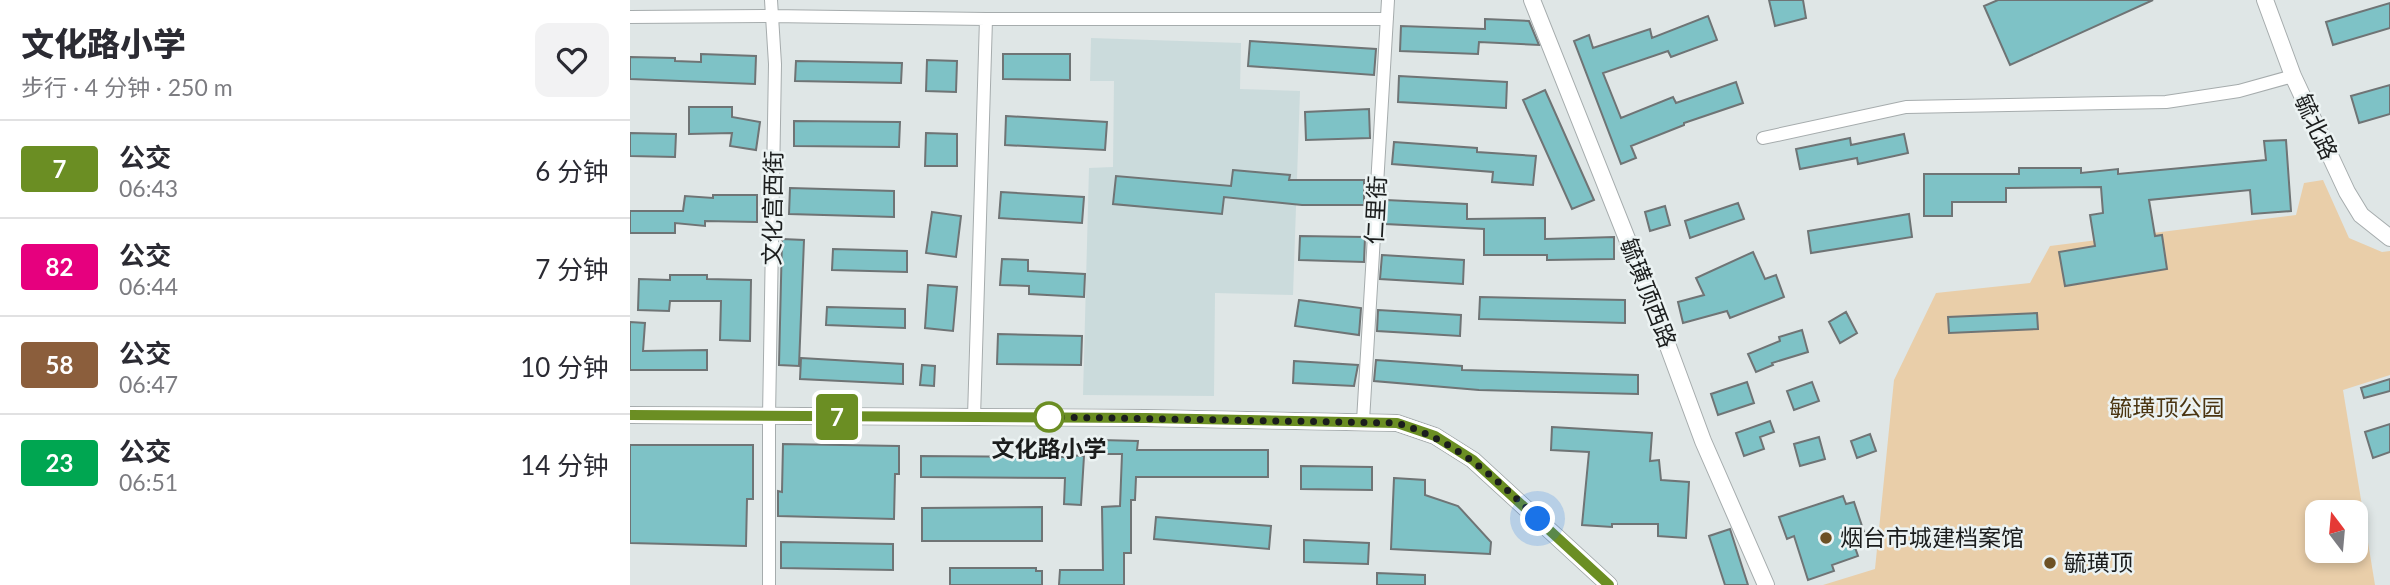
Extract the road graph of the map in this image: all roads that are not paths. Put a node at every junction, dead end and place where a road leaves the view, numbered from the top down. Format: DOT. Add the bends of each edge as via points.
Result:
graph roads {
  1 [pos="771,0"];
  2 [pos="1388,0"];
  3 [pos="1532,0"];
  4 [pos="2265,0"];
  5 [pos="770,16"];
  6 [pos="630,17"];
  7 [pos="986,19"];
  8 [pos="1387,19"];
  9 [pos="2293,76"];
  10 [pos="1763,138"];
  11 [pos="2390,238"];
  12 [pos="630,406"];
  13 [pos="630,415"];
  14 [pos="650,416"];
  15 [pos="769,417"];
  16 [pos="974,417"];
  17 [pos="630,420"];
  18 [pos="1363,421"];
  19 [pos="769,585"];
  20 [pos="1609,585"];
  21 [pos="1766,585"];
  1 -- 5 [label="street, 文化宫西街"];
  2 -- 8 [label="street, 仁里街"];
  3 -- 21 [label="main road, 毓璜顶西路" via="1703,441"];
  4 -- 9 [label="main road, 毓北路"];
  5 -- 6 [label="street"];
  5 -- 7 [label="street"];
  5 -- 15 [label="street, 文化宫西街" via="775,64"];
  7 -- 8 [label="street"];
  7 -- 16 [label="street"];
  8 -- 18 [label="street, 仁里街"];
  9 -- 10 [label="street" via="2239,91 2166,102 1906,107"];
  9 -- 11 [label="main road, 毓北路" via="2347,192 2361,215"];
  12 -- 14 [label="street"];
  13 -- 14 [label="main road"];
  14 -- 15 [label="main road"];
  14 -- 17 [label="street"];
  15 -- 16 [label="main road"];
  15 -- 19 [label="street, 文化宫西街"];
  16 -- 18 [label="main road"];
  18 -- 20 [label="main road" via="1397,423 1456,449"];
}
